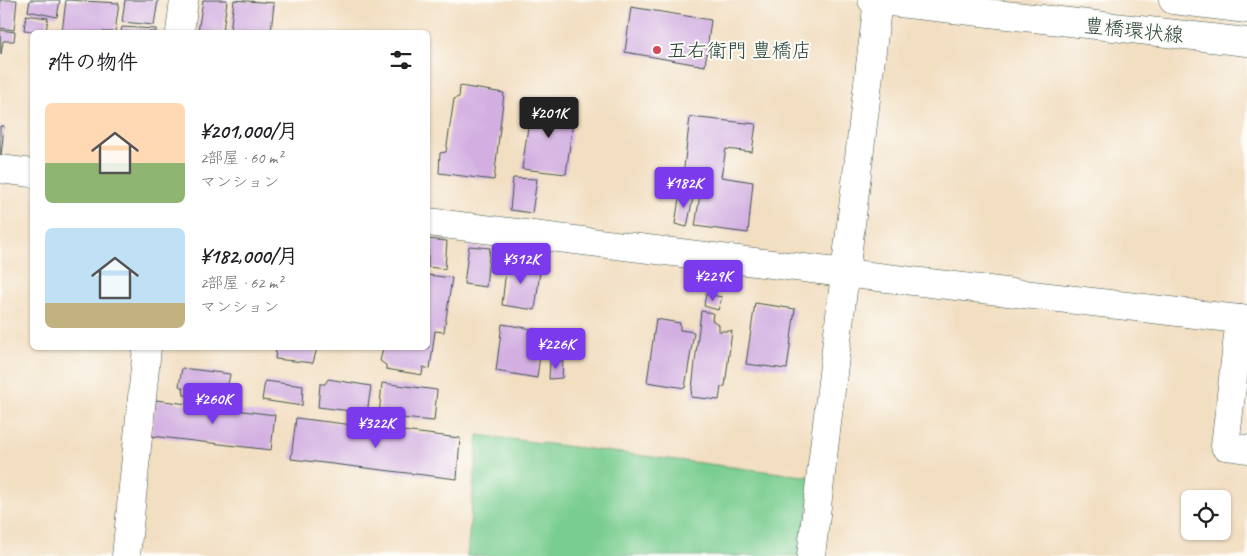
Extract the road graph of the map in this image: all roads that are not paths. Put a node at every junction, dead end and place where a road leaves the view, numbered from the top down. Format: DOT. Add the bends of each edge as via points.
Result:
graph roads {
  1 [pos="184,0"];
  2 [pos="876,0"];
  3 [pos="1172,0"];
  4 [pos="1247,10"];
  5 [pos="180,30"];
  6 [pos="1247,42"];
  7 [pos="0,168"];
  8 [pos="30,172"];
  9 [pos="430,222"];
  10 [pos="844,274"];
  11 [pos="1243,320"];
  12 [pos="147,350"];
  13 [pos="1247,449"];
  14 [pos="126,556"];
  15 [pos="811,556"];
  1 -- 5 [label="street"];
  2 -- 6 [label="street, 豊橋環状線"];
  2 -- 10 [label="street"];
  3 -- 4 [label="street, 豊橋環状線"];
  7 -- 8 [label="street"];
  9 -- 10 [label="street"];
  10 -- 11 [label="street"];
  10 -- 15 [label="street"];
  11 -- 13 [label="street" via="1225,446"];
  12 -- 14 [label="street"];
}
